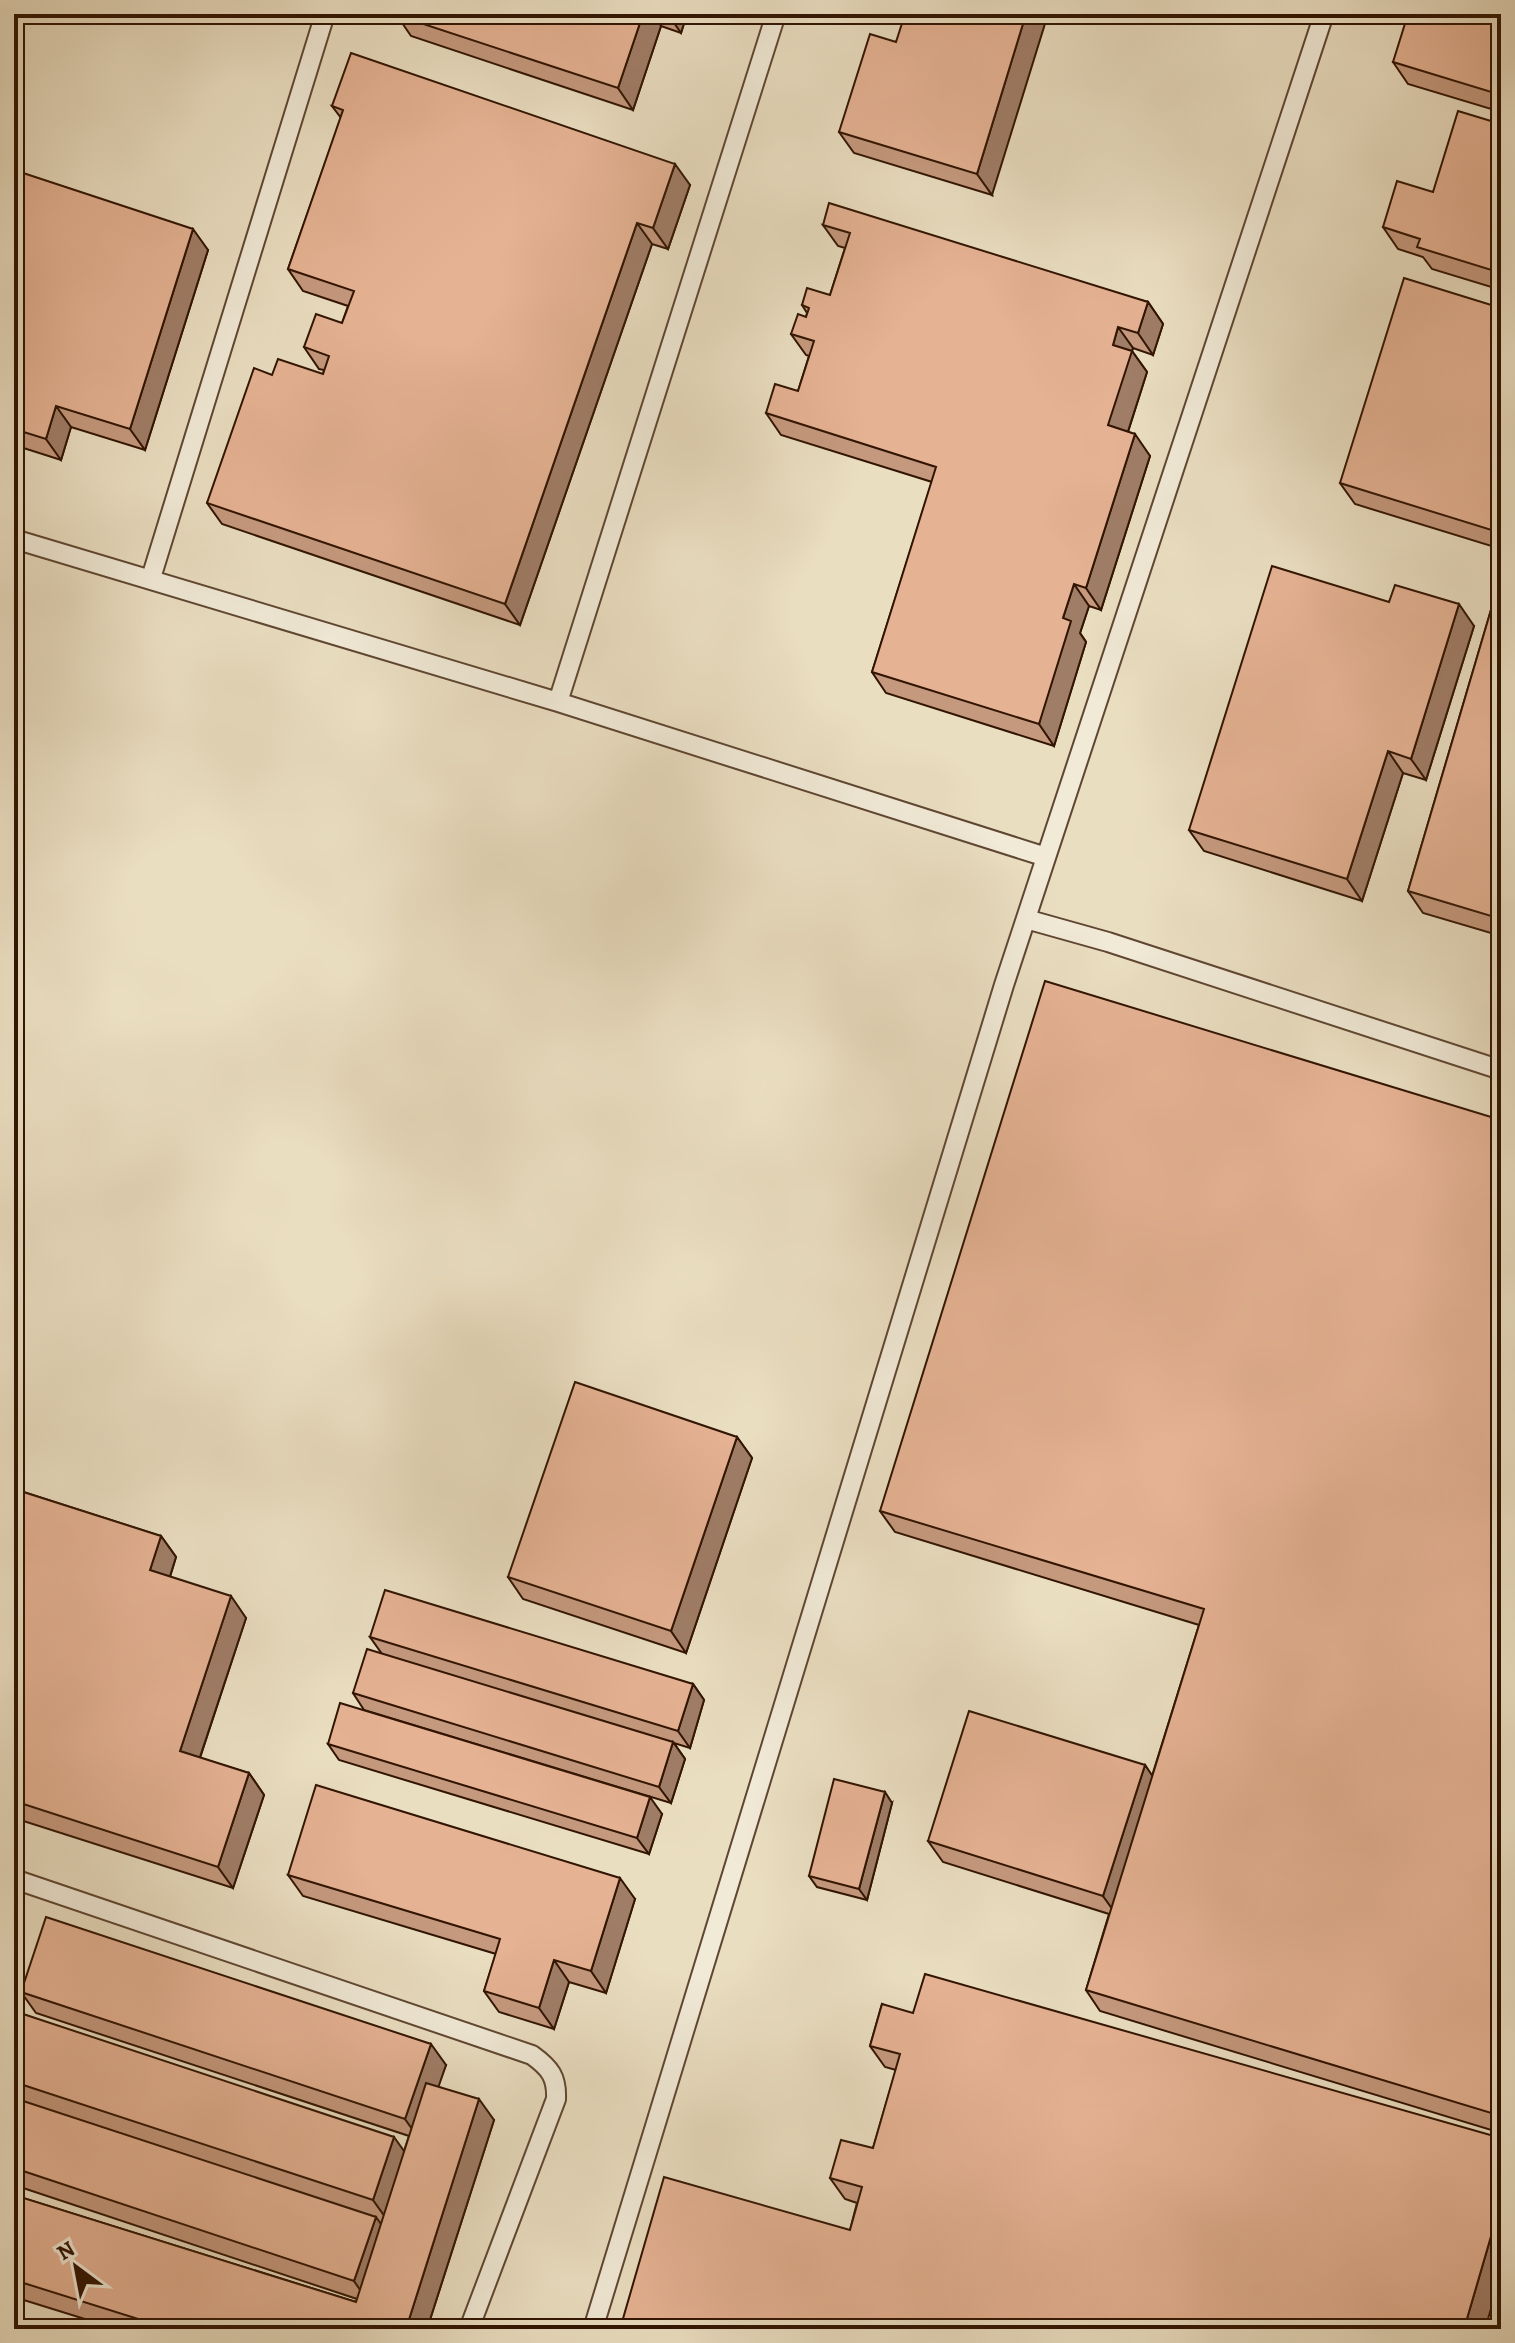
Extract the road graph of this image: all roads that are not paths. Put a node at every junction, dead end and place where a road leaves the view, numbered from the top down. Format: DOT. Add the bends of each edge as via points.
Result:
graph roads {
  1 [pos="325,14"];
  2 [pos="776,14"];
  3 [pos="1324,14"];
  4 [pos="14,539"];
  5 [pos="151,578"];
  6 [pos="558,702"];
  7 [pos="1046,857"];
  8 [pos="1026,919"];
  9 [pos="1501,1070"];
  10 [pos="14,1879"];
  11 [pos="469,2329"];
  12 [pos="593,2329"];
  1 -- 5 [label="lane"];
  2 -- 6 [label="lane"];
  3 -- 7 [label="lane"];
  4 -- 5 [label="lane"];
  5 -- 6 [label="lane"];
  6 -- 7 [label="lane"];
  7 -- 8 [label="lane"];
  8 -- 9 [label="lane"];
  8 -- 12 [label="lane"];
  10 -- 11 [label="lane" via="532,2055 547,2066 556,2080 556,2099"];
}
